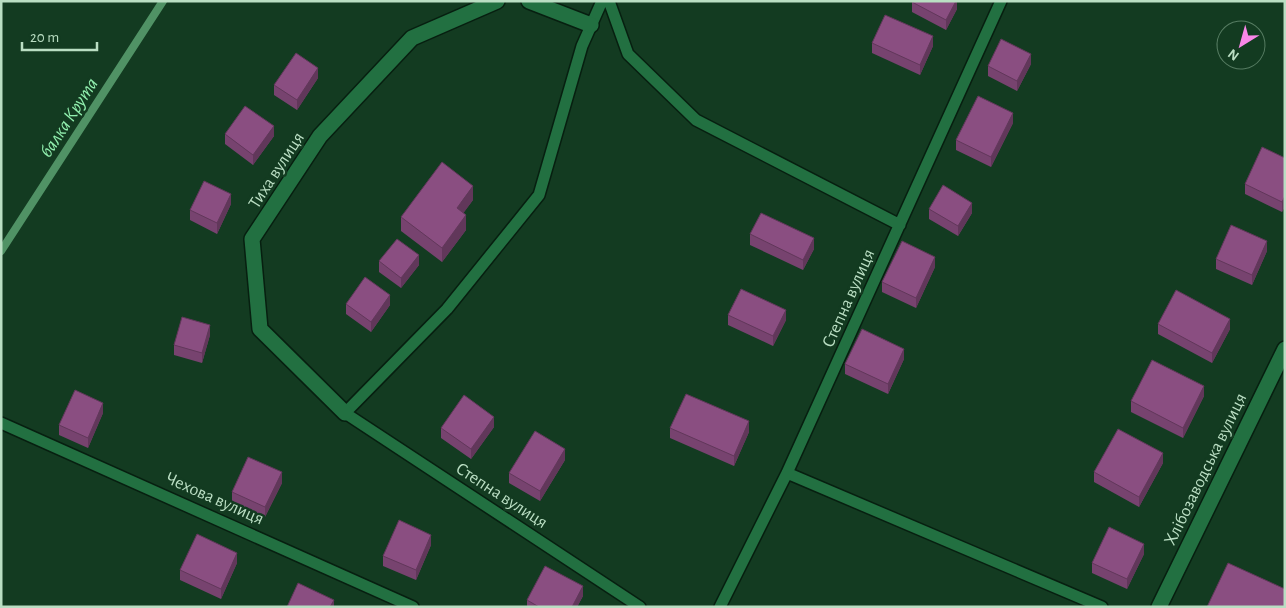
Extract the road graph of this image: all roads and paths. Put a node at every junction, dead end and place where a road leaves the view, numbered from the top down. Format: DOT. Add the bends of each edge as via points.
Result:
graph roads {
  1 [pos="497,1"];
  2 [pos="529,1"];
  3 [pos="602,1"];
  4 [pos="609,1"];
  5 [pos="1001,1"];
  6 [pos="591,25"];
  7 [pos="900,225"];
  8 [pos="1285,349"];
  9 [pos="344,413"];
  10 [pos="1,423"];
  11 [pos="788,473"];
  12 [pos="413,607"];
  13 [pos="640,607"];
  14 [pos="720,607"];
  15 [pos="1102,607"];
  16 [pos="1159,607"];
  1 -- 9 [label="street, Тиха вулиця" via="412,38 320,136 252,239 260,329"];
  2 -- 6 [label="street"];
  3 -- 6 [label="lane"];
  4 -- 7 [label="lane" via="628,54 696,120"];
  5 -- 7 [label="lane, Степна вулиця"];
  6 -- 9 [label="lane" via="539,195 447,309"];
  7 -- 11 [label="lane, Степна вулиця"];
  8 -- 16 [label="street, Хлібозаводська вулиця"];
  9 -- 13 [label="lane, Степна вулиця"];
  10 -- 12 [label="lane, Чехова вулиця"];
  11 -- 14 [label="lane, Степна вулиця"];
  11 -- 15 [label="lane"];
}
